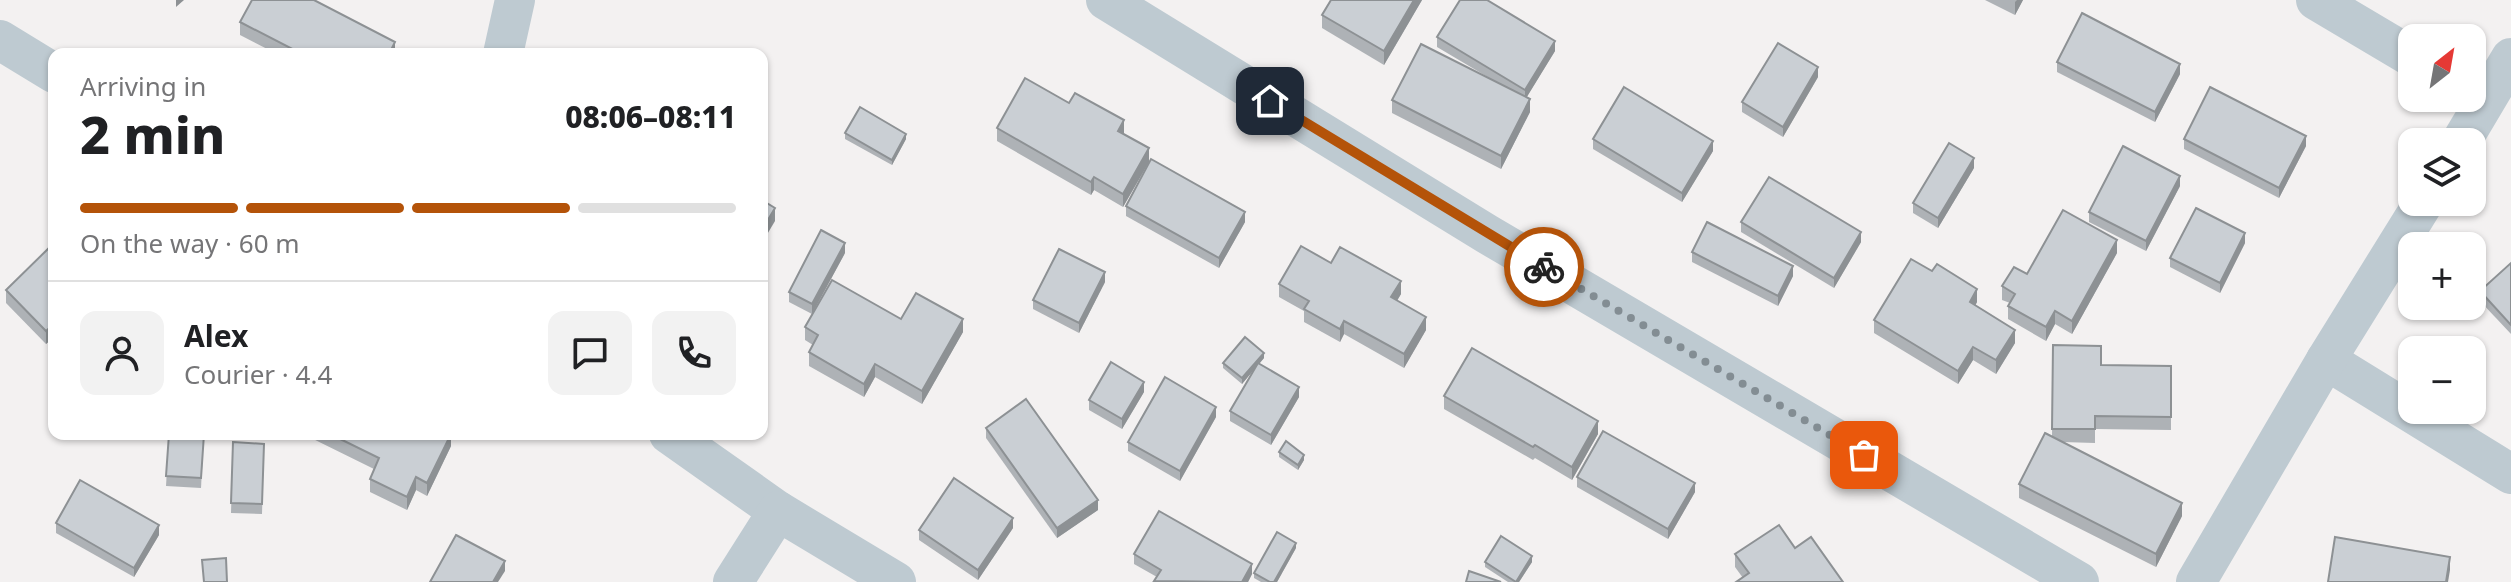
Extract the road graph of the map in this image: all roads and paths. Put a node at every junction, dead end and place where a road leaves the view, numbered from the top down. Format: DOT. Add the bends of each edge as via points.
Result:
graph roads {
  1 [pos="515,0"];
  2 [pos="1106,0"];
  3 [pos="2316,0"];
  4 [pos="0,40"];
  5 [pos="505,48"];
  6 [pos="2398,49"];
  7 [pos="2511,58"];
  8 [pos="48,69"];
  9 [pos="2486,88"];
  10 [pos="2415,216"];
  11 [pos="2326,360"];
  12 [pos="677,440"];
  13 [pos="2511,474"];
  14 [pos="778,511"];
  15 [pos="733,582"];
  16 [pos="896,582"];
  17 [pos="2079,582"];
  18 [pos="2196,582"];
  1 -- 5 [label="street"];
  2 -- 17 [label="street" via="1487,234"];
  3 -- 6 [label="street"];
  4 -- 8 [label="street"];
  7 -- 9 [label="street"];
  10 -- 11 [label="street"];
  11 -- 13 [label="street"];
  11 -- 18 [label="street"];
  12 -- 14 [label="street"];
  14 -- 15 [label="street"];
  14 -- 16 [label="street"];
}
